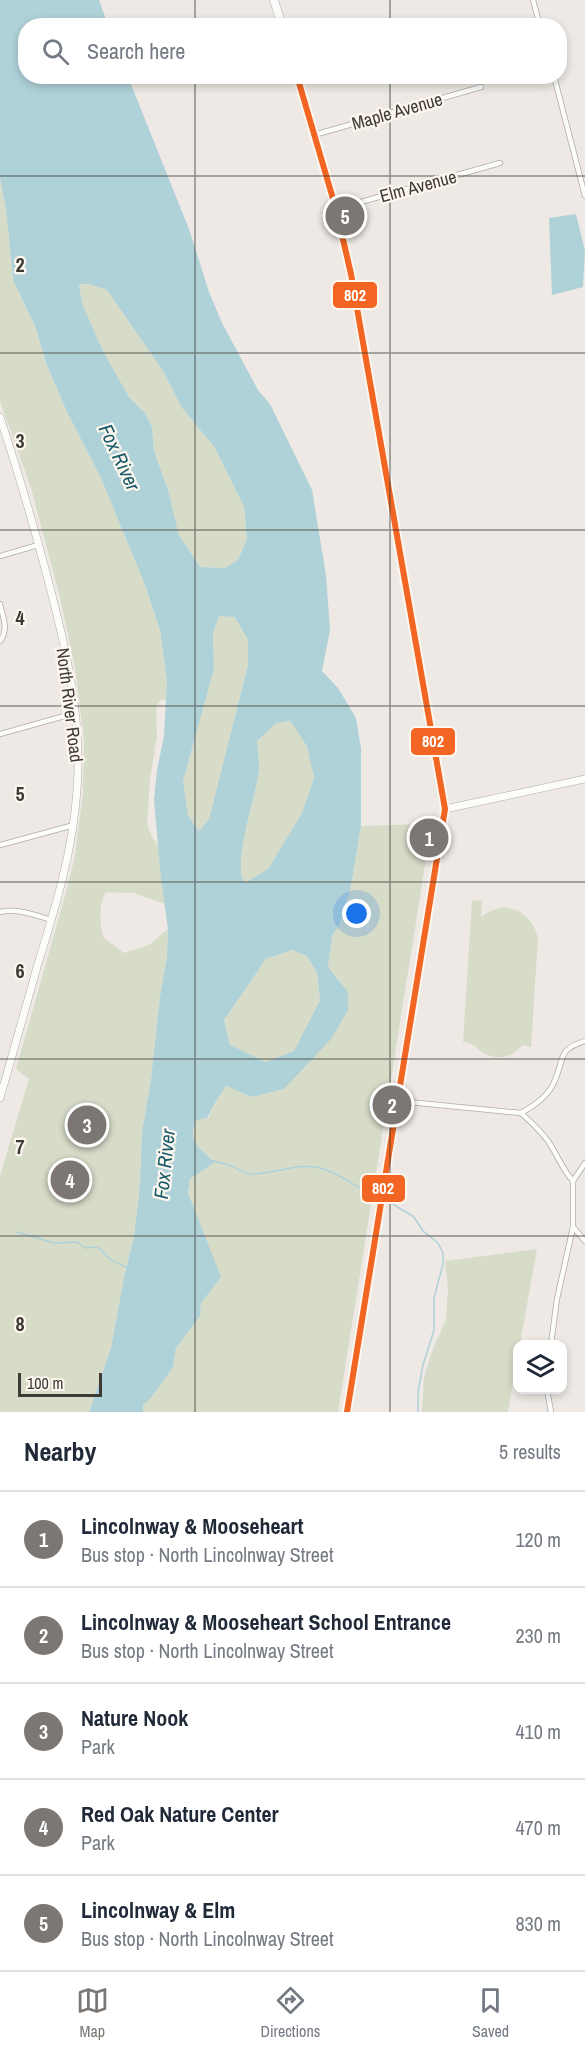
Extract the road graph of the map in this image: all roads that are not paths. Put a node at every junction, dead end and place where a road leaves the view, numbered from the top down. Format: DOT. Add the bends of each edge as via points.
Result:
graph roads {
  1 [pos="274,0"];
  2 [pos="533,0"];
  3 [pos="280,18"];
  4 [pos="538,18"];
  5 [pos="299,84"];
  6 [pos="556,84"];
  7 [pos="481,87"];
  8 [pos="314,135"];
  9 [pos="501,163"];
  10 [pos="585,165"];
  11 [pos="577,167"];
  12 [pos="585,196"];
  13 [pos="336,209"];
  14 [pos="1,422"];
  15 [pos="38,545"];
  16 [pos="0,556"];
  17 [pos="0,604"];
  18 [pos="0,641"];
  19 [pos="75,713"];
  20 [pos="0,734"];
  21 [pos="585,779"];
  22 [pos="445,809"];
  23 [pos="74,825"];
  24 [pos="0,845"];
  25 [pos="0,912"];
  26 [pos="52,920"];
  27 [pos="585,1041"];
  28 [pos="0,1098"];
  29 [pos="398,1101"];
  30 [pos="521,1113"];
  31 [pos="585,1163"];
  32 [pos="582,1173"];
  33 [pos="573,1181"];
  34 [pos="573,1227"];
  35 [pos="585,1241"];
  36 [pos="552,1340"];
  37 [pos="548,1394"];
  38 [pos="347,1412"];
  39 [pos="551,1412"];
  1 -- 3 [label="main road"];
  2 -- 4 [label="street"];
  5 -- 8 [label="main road"];
  6 -- 11 [label="street"];
  7 -- 8 [label="street, Maple Avenue"];
  8 -- 13 [label="main road"];
  9 -- 13 [label="street, Elm Avenue"];
  10 -- 11 [label="street"];
  11 -- 12 [label="street"];
  13 -- 22 [label="main road" via="351,274"];
  14 -- 15 [label="main road, North River Road"];
  15 -- 16 [label="street"];
  15 -- 19 [label="main road, North River Road" via="62,639"];
  17 -- 18 [label="street" via="6,626"];
  19 -- 20 [label="street"];
  19 -- 23 [label="main road, North River Road" via="78,772"];
  21 -- 22 [label="main road"];
  22 -- 29 [label="main road"];
  23 -- 24 [label="street"];
  23 -- 26 [label="main road, North River Road"];
  25 -- 26 [label="street" via="22,911"];
  26 -- 28 [label="main road, North River Road"];
  27 -- 30 [label="street" via="571,1045 562,1054 555,1081 546,1095"];
  29 -- 30 [label="street"];
  29 -- 38 [label="main road"];
  30 -- 33 [label="street" via="537,1127"];
  31 -- 32 [label="street"];
  32 -- 33 [label="street"];
  33 -- 34 [label="street"];
  34 -- 35 [label="street"];
  34 -- 36 [label="street"];
  37 -- 39 [label="street"];
}
